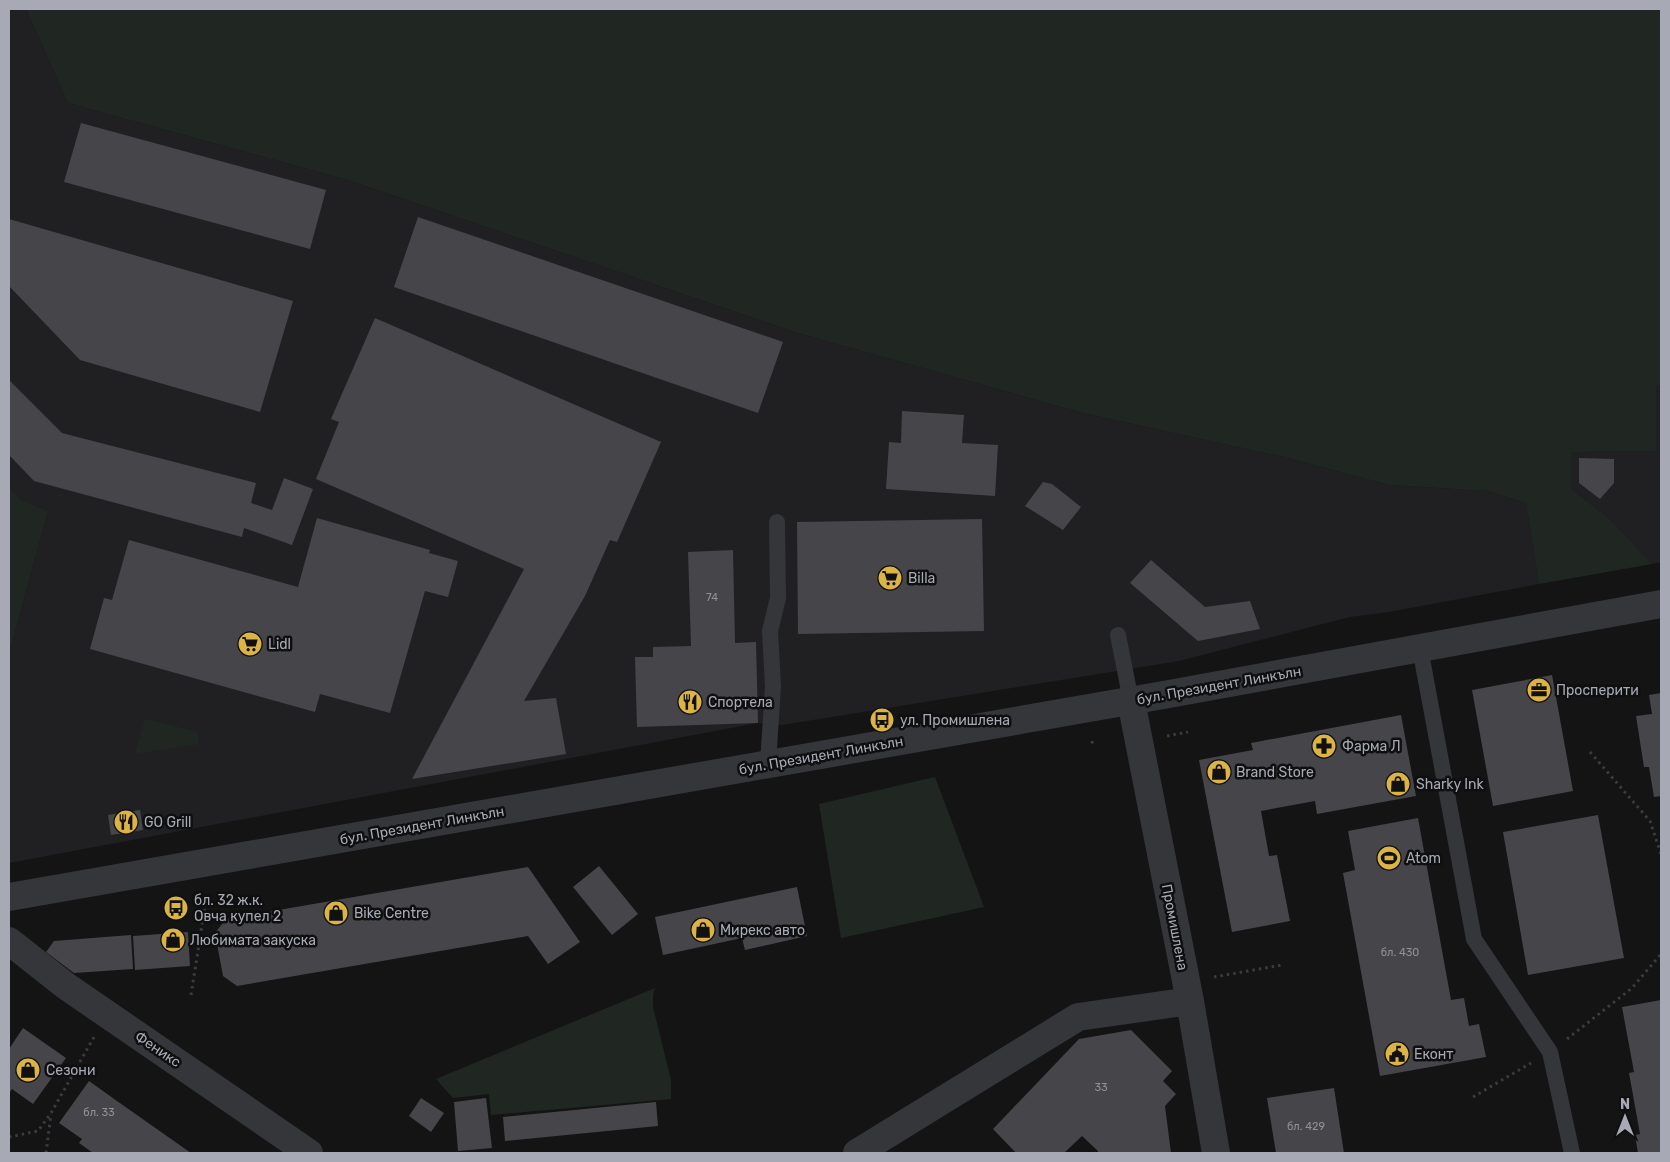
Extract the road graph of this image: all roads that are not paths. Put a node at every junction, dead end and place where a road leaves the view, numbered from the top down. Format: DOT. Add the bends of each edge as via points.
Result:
graph roads {
  1 [pos="777,522"];
  2 [pos="1661,604"];
  3 [pos="1118,634"];
  4 [pos="1420,648"];
  5 [pos="1131,701"];
  6 [pos="768,764"];
  7 [pos="9,897"];
  8 [pos="9,941"];
  9 [pos="1188,992"];
  10 [pos="309,1153"];
  11 [pos="856,1153"];
  12 [pos="1216,1153"];
  13 [pos="1572,1153"];
  1 -- 6 [label="lane" via="778,598 770,631 773,686"];
  2 -- 4 [label="street, бул. Президент Линкълн"];
  3 -- 5 [label="lane"];
  4 -- 5 [label="street, бул. Президент Линкълн"];
  4 -- 13 [label="lane" via="1474,939 1550,1052"];
  5 -- 6 [label="street, бул. Президент Линкълн"];
  5 -- 9 [label="street, Промишлена"];
  6 -- 7 [label="street, бул. Президент Линкълн"];
  8 -- 10 [label="street, Феникс" via="66,986"];
  9 -- 11 [label="street" via="1078,1017"];
  9 -- 12 [label="street, Промишлена"];
}
